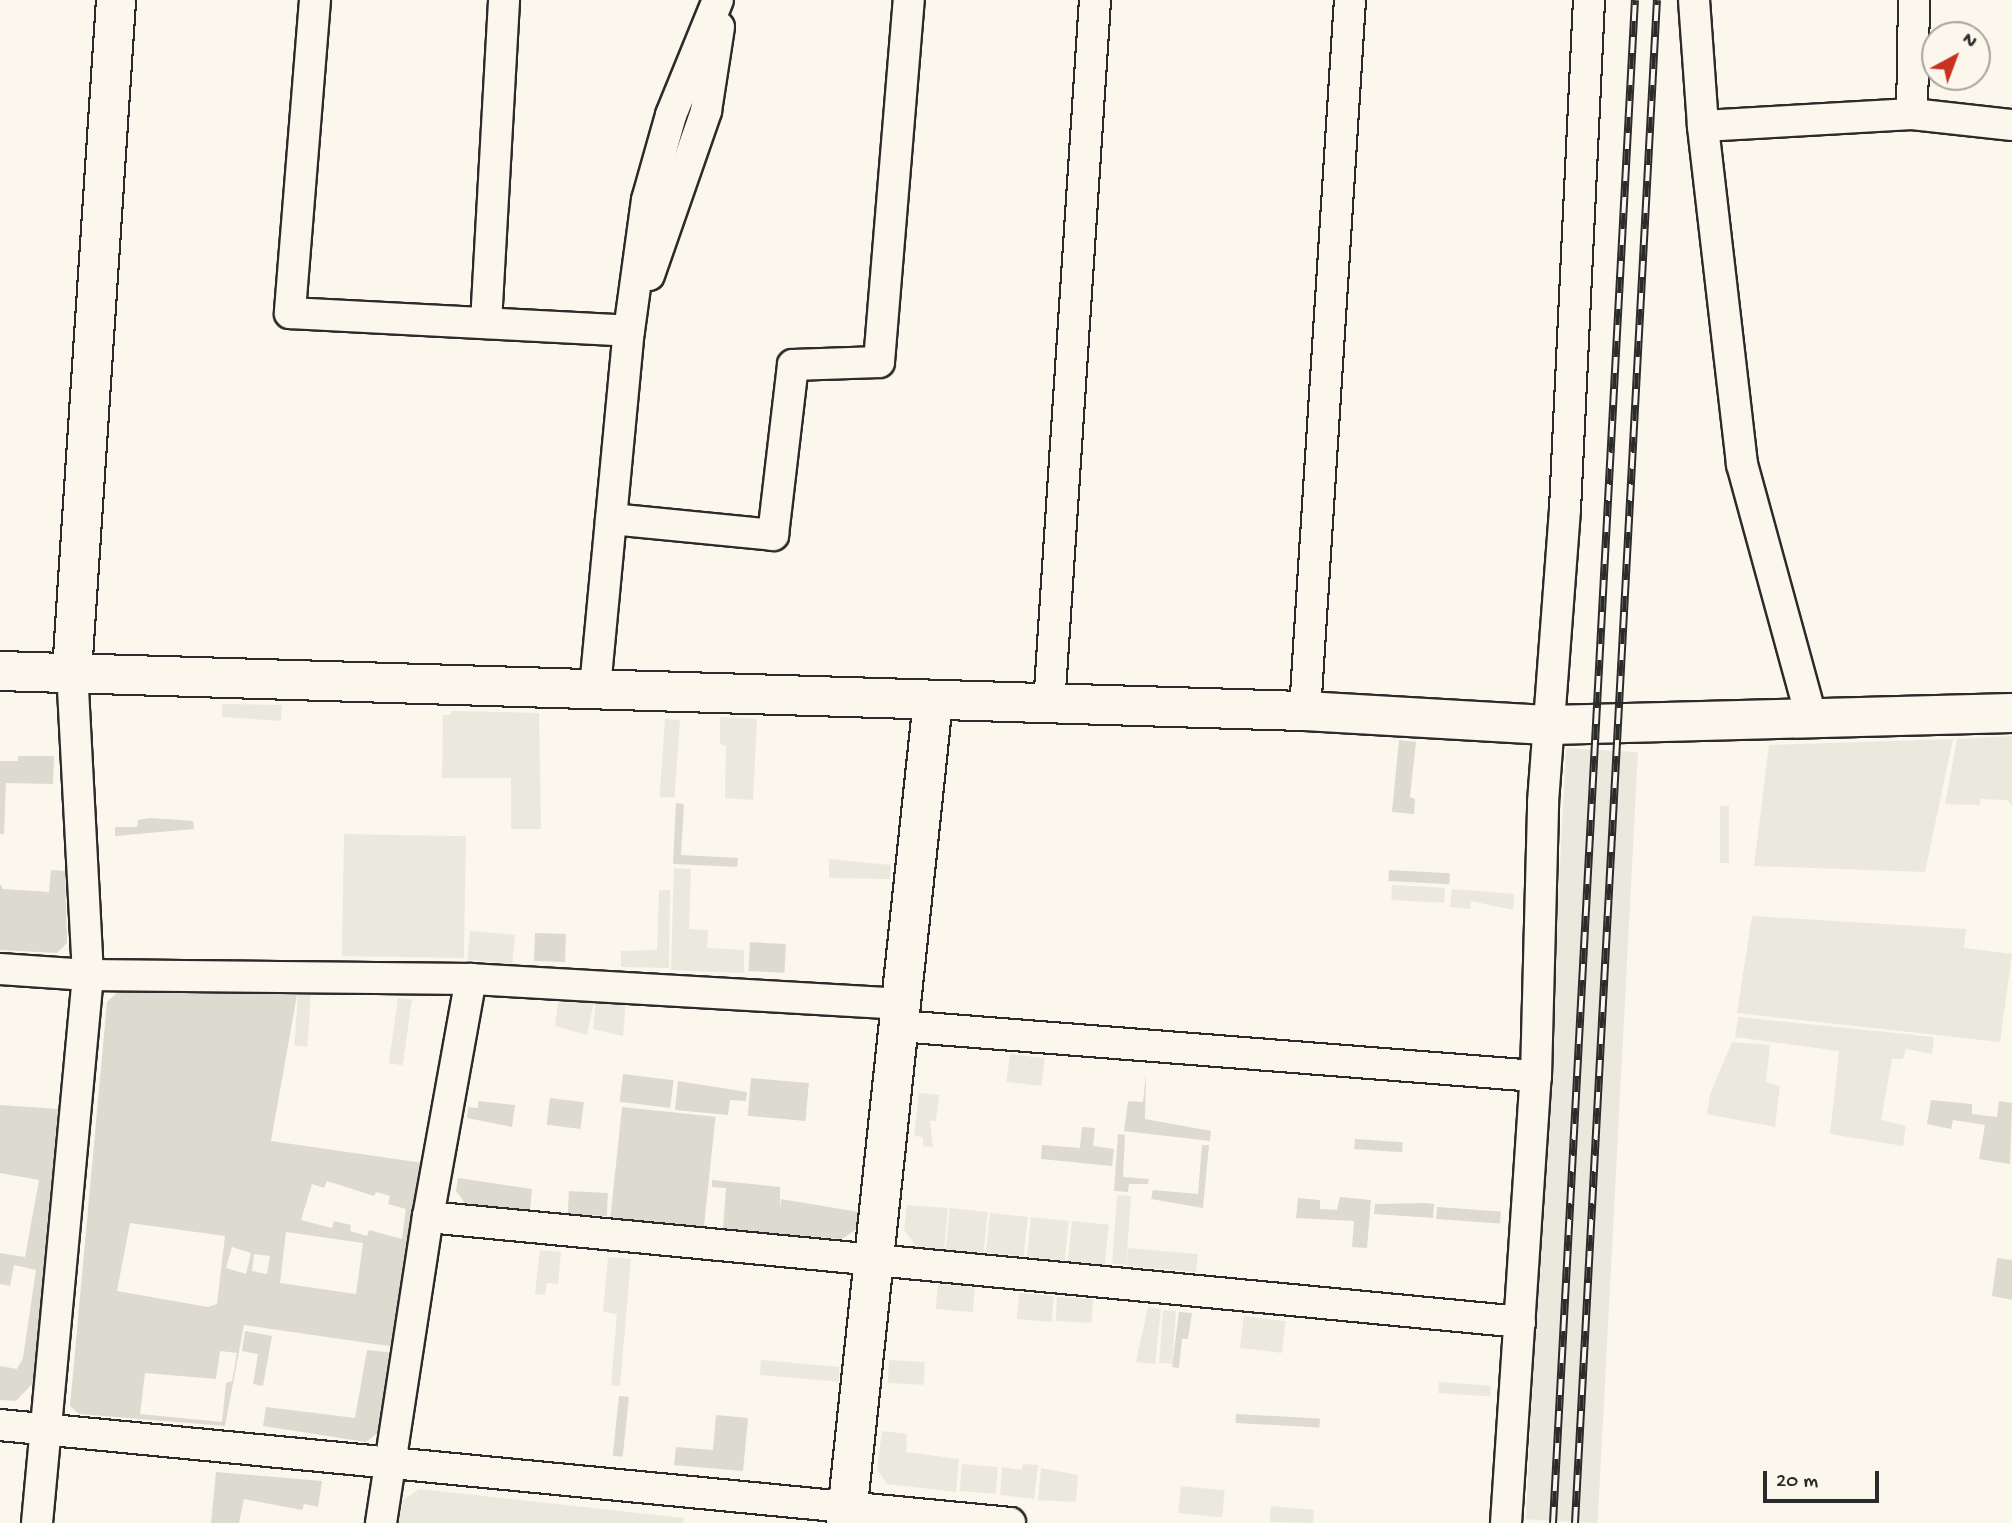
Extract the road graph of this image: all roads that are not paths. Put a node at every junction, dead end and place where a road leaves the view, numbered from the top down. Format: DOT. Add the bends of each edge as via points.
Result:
graph roads {
  1 [pos="116,0"];
  2 [pos="315,0"];
  3 [pos="504,0"];
  4 [pos="718,0"];
  5 [pos="724,0"];
  6 [pos="909,0"];
  7 [pos="1095,0"];
  8 [pos="1350,0"];
  9 [pos="1589,0"];
  10 [pos="1694,0"];
  11 [pos="1914,0"];
  12 [pos="1912,114"];
  13 [pos="2012,125"];
  14 [pos="1703,127"];
  15 [pos="486,323"];
  16 [pos="628,331"];
  17 [pos="611,519"];
  18 [pos="0,671"];
  19 [pos="72,672"];
  20 [pos="595,688"];
  21 [pos="933,701"];
  22 [pos="1049,705"];
  23 [pos="1305,711"];
  24 [pos="2012,713"];
  25 [pos="1812,720"];
  26 [pos="1551,725"];
  27 [pos="0,969"];
  28 [pos="88,975"];
  29 [pos="471,979"];
  30 [pos="900,1015"];
  31 [pos="1536,1076"];
  32 [pos="428,1217"];
  33 [pos="873,1258"];
  34 [pos="1520,1322"];
  35 [pos="0,1425"];
  36 [pos="46,1429"];
  37 [pos="391,1463"];
  38 [pos="847,1515"];
  39 [pos="37,1523"];
  40 [pos="382,1523"];
  41 [pos="1010,1523"];
  42 [pos="1506,1523"];
  1 -- 19 [label="street"];
  2 -- 15 [label="street" via="290,313"];
  3 -- 15 [label="street"];
  4 -- 16 [label="street" via="671,115 647,200"];
  5 -- 16 [label="street" via="706,111"];
  6 -- 17 [label="street" via="879,362 793,365 773,535"];
  7 -- 22 [label="street"];
  8 -- 23 [label="street"];
  9 -- 26 [label="street"];
  10 -- 14 [label="street"];
  11 -- 12 [label="street"];
  12 -- 13 [label="street"];
  12 -- 14 [label="street"];
  14 -- 25 [label="street" via="1742,464"];
  15 -- 16 [label="street"];
  16 -- 17 [label="street"];
  17 -- 20 [label="street"];
  18 -- 19 [label="street"];
  19 -- 20 [label="street"];
  19 -- 28 [label="street"];
  20 -- 21 [label="street"];
  21 -- 22 [label="street"];
  21 -- 30 [label="street"];
  22 -- 23 [label="street"];
  23 -- 26 [label="street"];
  24 -- 25 [label="street"];
  25 -- 26 [label="street"];
  26 -- 31 [label="street" via="1543,802"];
  27 -- 28 [label="street"];
  28 -- 29 [label="street"];
  28 -- 36 [label="street"];
  29 -- 30 [label="street"];
  29 -- 32 [label="street"];
  30 -- 31 [label="street"];
  30 -- 33 [label="street"];
  31 -- 34 [label="street"];
  32 -- 33 [label="street"];
  32 -- 37 [label="street"];
  33 -- 34 [label="street"];
  33 -- 38 [label="street"];
  34 -- 42 [label="street"];
  35 -- 36 [label="street"];
  36 -- 37 [label="street"];
  36 -- 39 [label="street"];
  37 -- 38 [label="street"];
  37 -- 40 [label="street"];
  38 -- 41 [label="street"];
}
